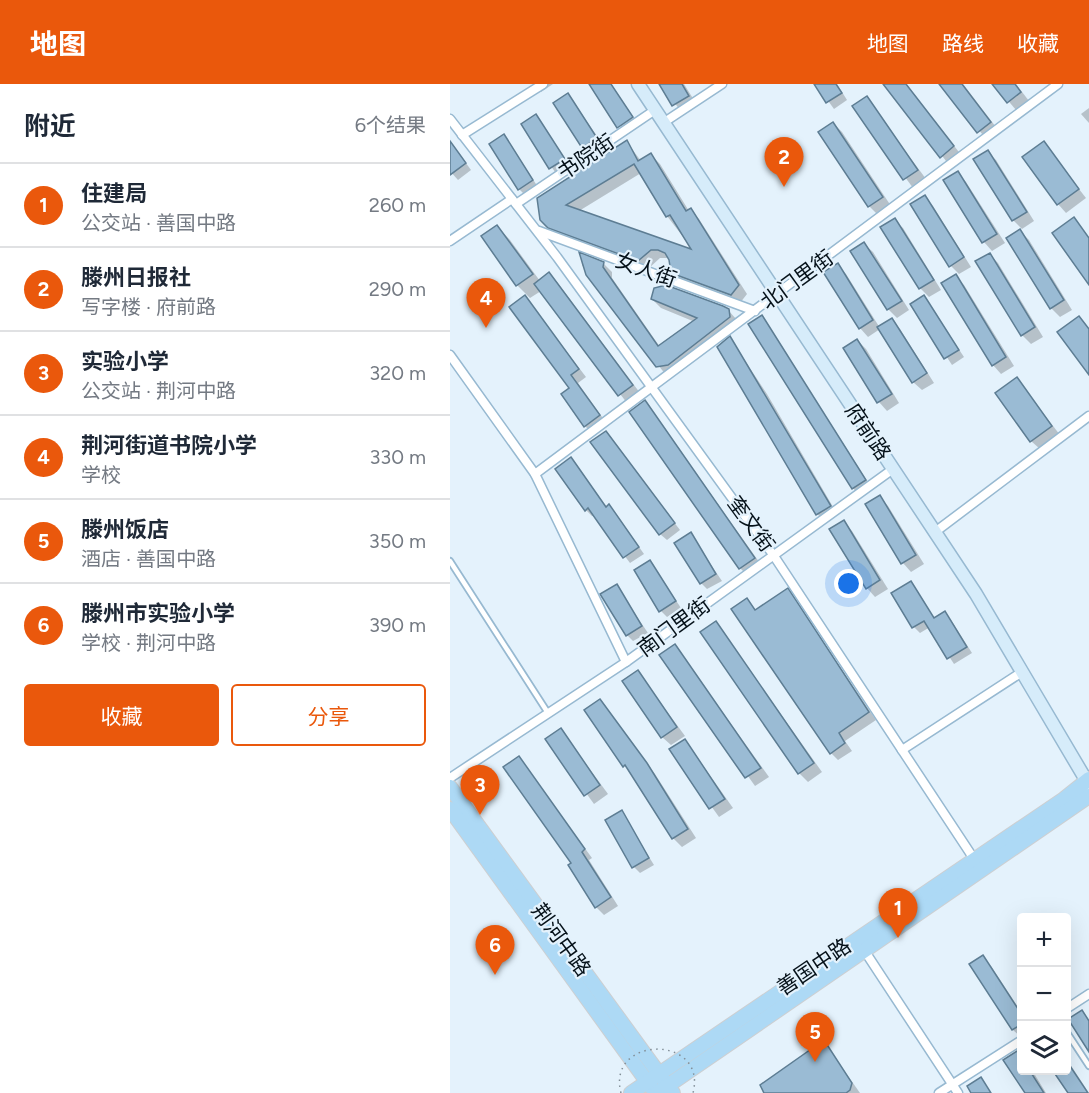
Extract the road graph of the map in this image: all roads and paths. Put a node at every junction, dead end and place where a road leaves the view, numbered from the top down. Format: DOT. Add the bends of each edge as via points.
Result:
graph roads {
  1 [pos="543,84"];
  2 [pos="638,84"];
  3 [pos="722,84"];
  4 [pos="1058,84"];
  5 [pos="655,110"];
  6 [pos="450,119"];
  7 [pos="663,123"];
  8 [pos="462,135"];
  9 [pos="514,202"];
  10 [pos="537,230"];
  11 [pos="450,241"];
  12 [pos="777,295"];
  13 [pos="755,310"];
  14 [pos="450,355"];
  15 [pos="652,385"];
  16 [pos="1089,416"];
  17 [pos="893,469"];
  18 [pos="535,474"];
  19 [pos="935,532"];
  20 [pos="774,556"];
  21 [pos="450,561"];
  22 [pos="626,662"];
  23 [pos="1022,672"];
  24 [pos="548,713"];
  25 [pos="902,750"];
  26 [pos="450,778"];
  27 [pos="1088,782"];
  28 [pos="450,787"];
  29 [pos="1089,796"];
  30 [pos="450,809"];
  31 [pos="974,859"];
  32 [pos="864,950"];
  33 [pos="1089,994"];
  34 [pos="1071,1006"];
  35 [pos="1071,1039"];
  36 [pos="1017,1043"];
  37 [pos="1089,1066"];
  38 [pos="953,1084"];
  39 [pos="659,1087"];
  40 [pos="621,1093"];
  41 [pos="631,1093"];
  42 [pos="693,1093"];
  43 [pos="939,1093"];
  44 [pos="958,1093"];
  1 -- 8 [label="street"];
  2 -- 5 [label="main road, 府前路"];
  3 -- 7 [label="street"];
  4 -- 12 [label="street, 北门里街"];
  5 -- 7 [label="main road, 府前路"];
  5 -- 9 [label="street, 书院街"];
  6 -- 8 [label="street, 奎文街"];
  7 -- 12 [label="main road, 府前路"];
  8 -- 9 [label="street, 奎文街"];
  9 -- 10 [label="street, 奎文街"];
  9 -- 11 [label="street, 书院街"];
  10 -- 13 [label="street, 女人街"];
  10 -- 15 [label="street, 奎文街"];
  12 -- 13 [label="street, 北门里街"];
  12 -- 17 [label="main road, 府前路"];
  13 -- 15 [label="street, 北门里街"];
  14 -- 18 [label="street"];
  15 -- 18 [label="street, 北门里街"];
  15 -- 20 [label="street, 奎文街"];
  16 -- 19 [label="street"];
  17 -- 19 [label="main road, 府前路"];
  17 -- 20 [label="street, 南门里街"];
  18 -- 22 [label="street"];
  19 -- 23 [label="main road, 府前路"];
  20 -- 22 [label="street, 南门里街"];
  20 -- 25 [label="street, 奎文街"];
  21 -- 24 [label="lane"];
  22 -- 24 [label="street, 南门里街"];
  23 -- 25 [label="street"];
  23 -- 27 [label="main road, 府前路"];
  24 -- 26 [label="street, 南门里街"];
  25 -- 31 [label="street, 奎文街"];
  27 -- 31 [label="main road, 善国中路"];
  28 -- 39 [label="main road, 荆河中路"];
  29 -- 32 [label="main road, 善国中路"];
  30 -- 39 [label="main road, 荆河中路"];
  31 -- 39 [label="main road, 善国中路"];
  32 -- 38 [label="street"];
  32 -- 39 [label="main road, 善国中路"];
  33 -- 34 [label="street"];
  35 -- 37 [label="lane"];
  36 -- 38 [label="street"];
  38 -- 43 [label="street"];
  38 -- 44 [label="street"];
  39 -- 41 [label="main road"];
  40 -- 42 [label="path, bridge" via="626,1064 645,1049 657,1047 680,1055 688,1064 694,1076"];
}
